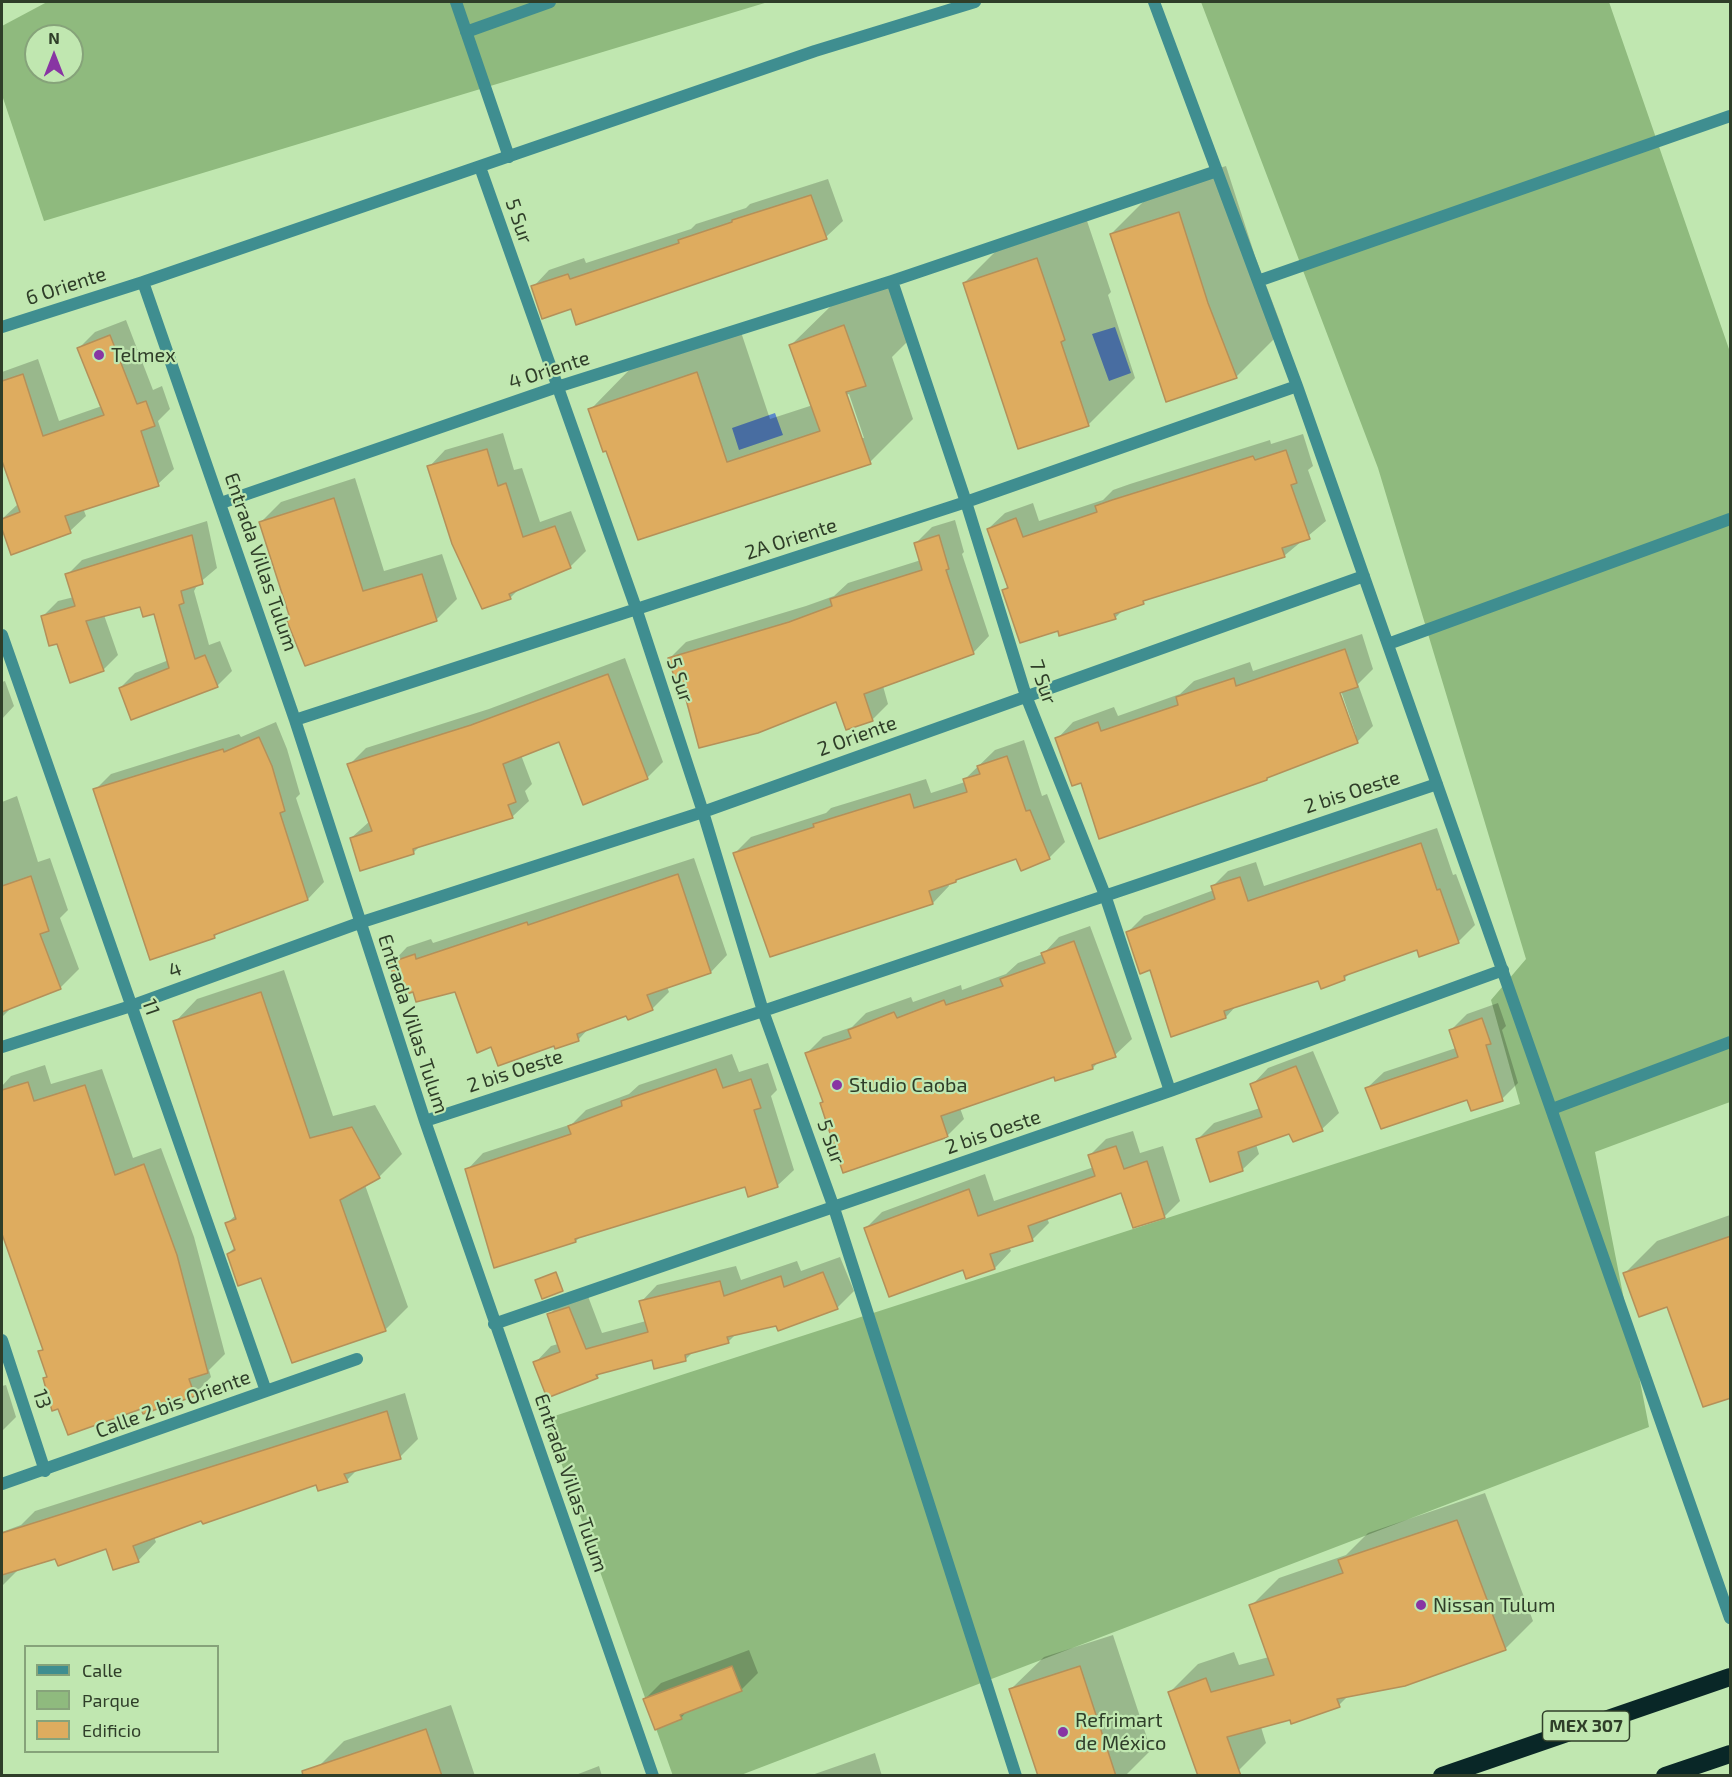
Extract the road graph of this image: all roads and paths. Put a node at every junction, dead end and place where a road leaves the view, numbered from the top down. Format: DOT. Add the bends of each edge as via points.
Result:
graph roads {
  1 [pos="456,2"];
  2 [pos="550,2"];
  3 [pos="975,2"];
  4 [pos="1154,2"];
  5 [pos="466,32"];
  6 [pos="1731,116"];
  7 [pos="508,157"];
  8 [pos="480,167"];
  9 [pos="1217,171"];
  10 [pos="892,281"];
  11 [pos="1258,281"];
  12 [pos="143,282"];
  13 [pos="2,327"];
  14 [pos="1297,386"];
  15 [pos="557,387"];
  16 [pos="966,502"];
  17 [pos="221,503"];
  18 [pos="1731,519"];
  19 [pos="1364,576"];
  20 [pos="637,611"];
  21 [pos="2,634"];
  22 [pos="1388,644"];
  23 [pos="1026,696"];
  24 [pos="295,720"];
  25 [pos="1437,784"];
  26 [pos="704,812"];
  27 [pos="1105,895"];
  28 [pos="359,923"];
  29 [pos="1503,970"];
  30 [pos="131,1006"];
  31 [pos="764,1011"];
  32 [pos="1731,1042"];
  33 [pos="2,1047"];
  34 [pos="1170,1091"];
  35 [pos="1552,1109"];
  36 [pos="425,1121"];
  37 [pos="834,1208"];
  38 [pos="494,1324"];
  39 [pos="2,1340"];
  40 [pos="357,1359"];
  41 [pos="266,1391"];
  42 [pos="45,1471"];
  43 [pos="2,1484"];
  44 [pos="1731,1618"];
  45 [pos="1731,1677"];
  46 [pos="1731,1754"];
  47 [pos="653,1776"];
  48 [pos="1016,1776"];
  49 [pos="1442,1776"];
  50 [pos="1665,1776"];
  1 -- 5 [label="street"];
  2 -- 5 [label="street"];
  3 -- 7 [label="street, 6 Oriente" via="814,51"];
  4 -- 9 [label="street"];
  5 -- 7 [label="street"];
  6 -- 11 [label="street"];
  7 -- 8 [label="street, 6 Oriente"];
  8 -- 12 [label="street, 6 Oriente"];
  8 -- 15 [label="street, 5 Sur"];
  9 -- 10 [label="street, 4 Oriente"];
  9 -- 11 [label="street"];
  10 -- 15 [label="street, 4 Oriente"];
  10 -- 16 [label="street, 7 Sur"];
  11 -- 14 [label="street"];
  12 -- 13 [label="street, 6 Oriente"];
  12 -- 17 [label="street, Entrada Villas Tulum"];
  14 -- 16 [label="street, 2A Oriente"];
  14 -- 19 [label="street"];
  15 -- 17 [label="street, 4 Oriente"];
  15 -- 20 [label="street, 5 Sur"];
  16 -- 20 [label="street, 2A Oriente"];
  16 -- 23 [label="street, 7 Sur"];
  17 -- 24 [label="street, Entrada Villas Tulum"];
  18 -- 22 [label="street"];
  19 -- 22 [label="street"];
  19 -- 23 [label="street, 2 Oriente"];
  20 -- 24 [label="street, 2A Oriente"];
  20 -- 26 [label="street, 5 Sur"];
  21 -- 30 [label="street, 11"];
  22 -- 25 [label="street"];
  23 -- 26 [label="street, 2 Oriente"];
  23 -- 27 [label="street, 7 Sur"];
  24 -- 28 [label="street, Entrada Villas Tulum"];
  25 -- 27 [label="street, 2 bis Oeste"];
  25 -- 29 [label="street"];
  26 -- 28 [label="street, 2 Oriente"];
  26 -- 31 [label="street, 5 Sur"];
  27 -- 31 [label="street, 2 bis Oeste"];
  27 -- 34 [label="street, 7 Sur"];
  28 -- 30 [label="street, 4"];
  28 -- 36 [label="street, Entrada Villas Tulum"];
  29 -- 34 [label="street, 2 bis Oeste"];
  29 -- 35 [label="street"];
  30 -- 33 [label="street, 4"];
  30 -- 41 [label="street, 11"];
  31 -- 36 [label="street, 2 bis Oeste"];
  31 -- 37 [label="street, 5 Sur"];
  32 -- 35 [label="street"];
  34 -- 37 [label="street, 2 bis Oeste"];
  35 -- 44 [label="street"];
  36 -- 38 [label="street, Entrada Villas Tulum"];
  37 -- 38 [label="street, 2 bis Oeste"];
  37 -- 48 [label="street, 5 Sur"];
  38 -- 47 [label="street, Entrada Villas Tulum"];
  39 -- 42 [label="street, 13"];
  40 -- 41 [label="street, Calle 2 bis Oriente"];
  41 -- 42 [label="street, Calle 2 bis Oriente"];
  42 -- 43 [label="street, Calle 2 bis Oriente"];
  45 -- 49 [label="highway, MEX 307"];
  46 -- 50 [label="highway"];
}
